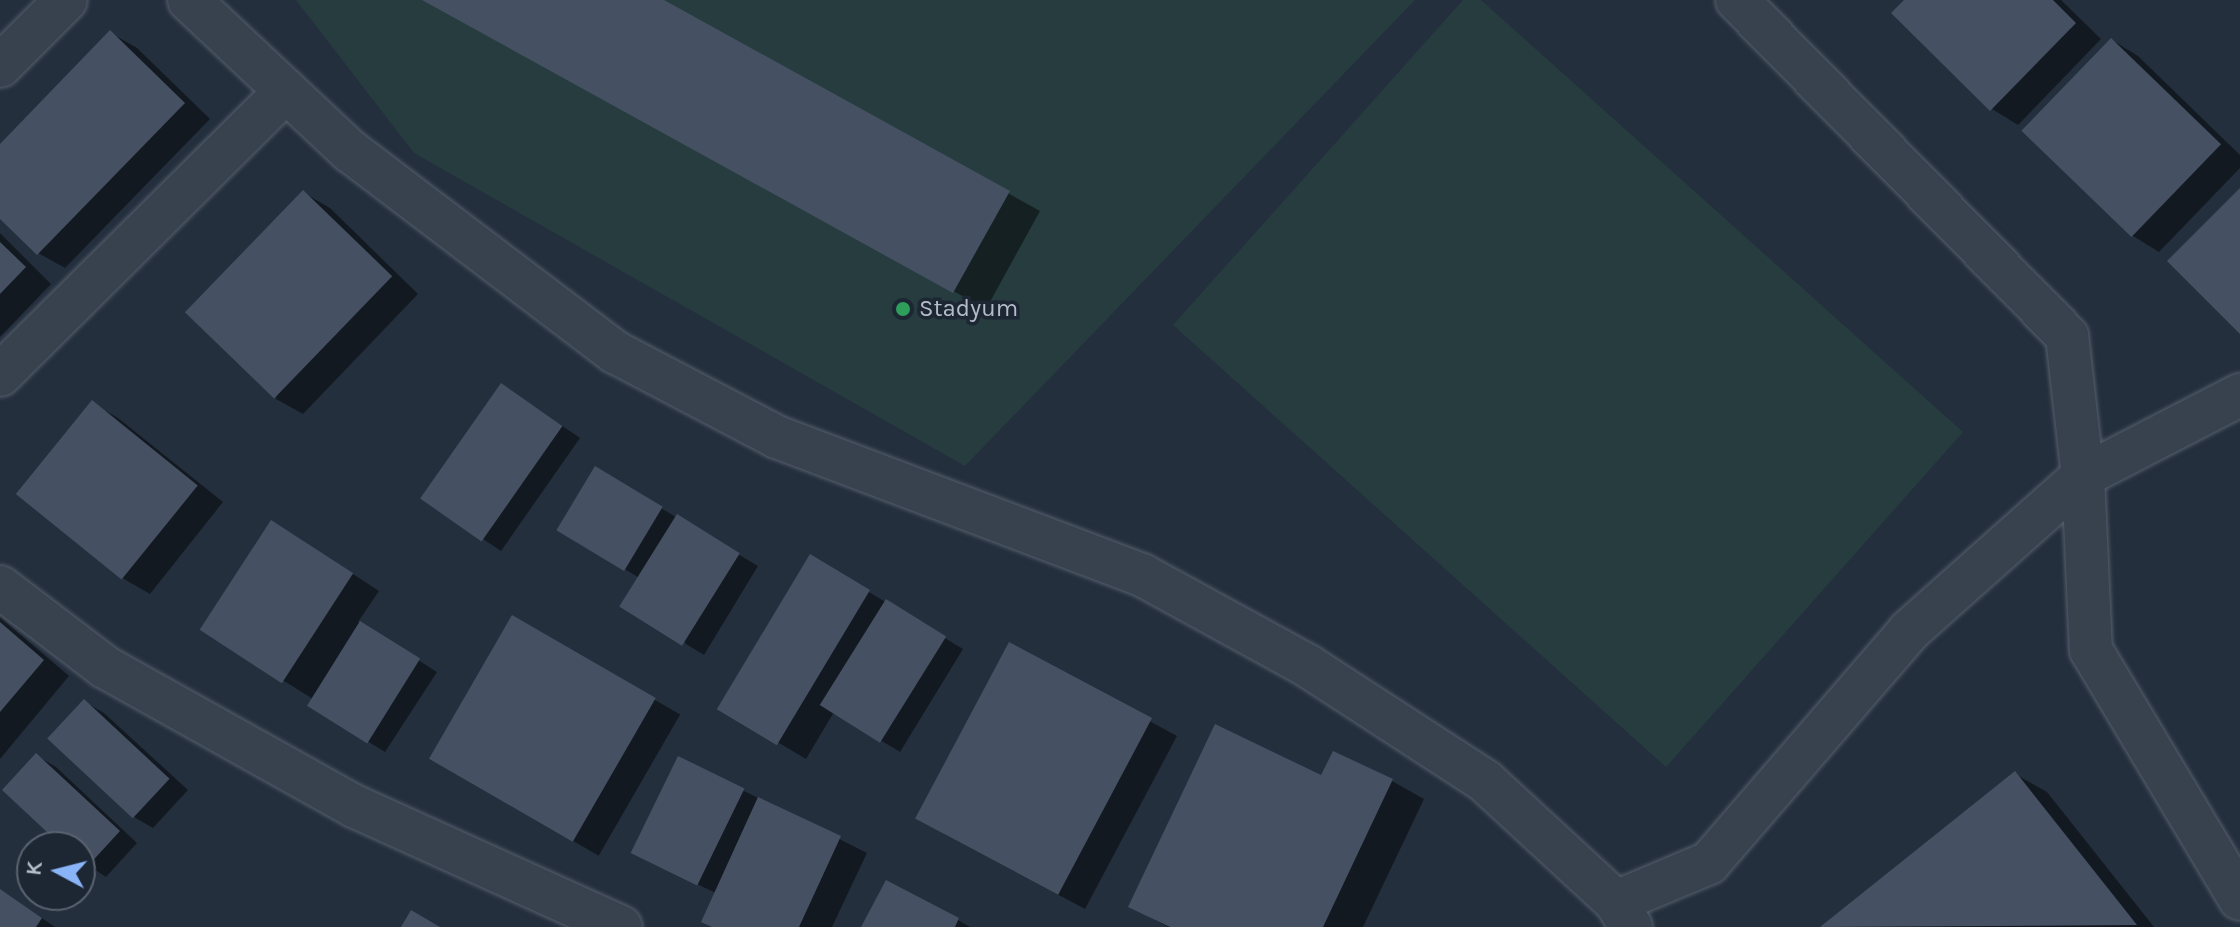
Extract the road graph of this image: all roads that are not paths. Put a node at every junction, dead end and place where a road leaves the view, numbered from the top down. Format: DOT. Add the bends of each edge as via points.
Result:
graph roads {
  1 [pos="66,0"];
  2 [pos="189,0"];
  3 [pos="1737,0"];
  4 [pos="0,66"];
  5 [pos="286,91"];
  6 [pos="0,375"];
  7 [pos="2240,395"];
  8 [pos="2083,476"];
  9 [pos="0,587"];
  10 [pos="2240,899"];
  11 [pos="1624,914"];
  12 [pos="2240,917"];
  13 [pos="621,927"];
  14 [pos="2227,927"];
  1 -- 4 [label="street"];
  2 -- 5 [label="street"];
  3 -- 8 [label="street" via="2067,336"];
  5 -- 6 [label="street"];
  5 -- 11 [label="street" via="350,151 615,352 777,437 1142,575 1280,651 1485,781"];
  7 -- 8 [label="street"];
  8 -- 10 [label="street" via="2091,650"];
  8 -- 11 [label="street" via="1909,631 1709,863"];
  9 -- 13 [label="street" via="105,667 354,806"];
  12 -- 14 [label="street"];
}
